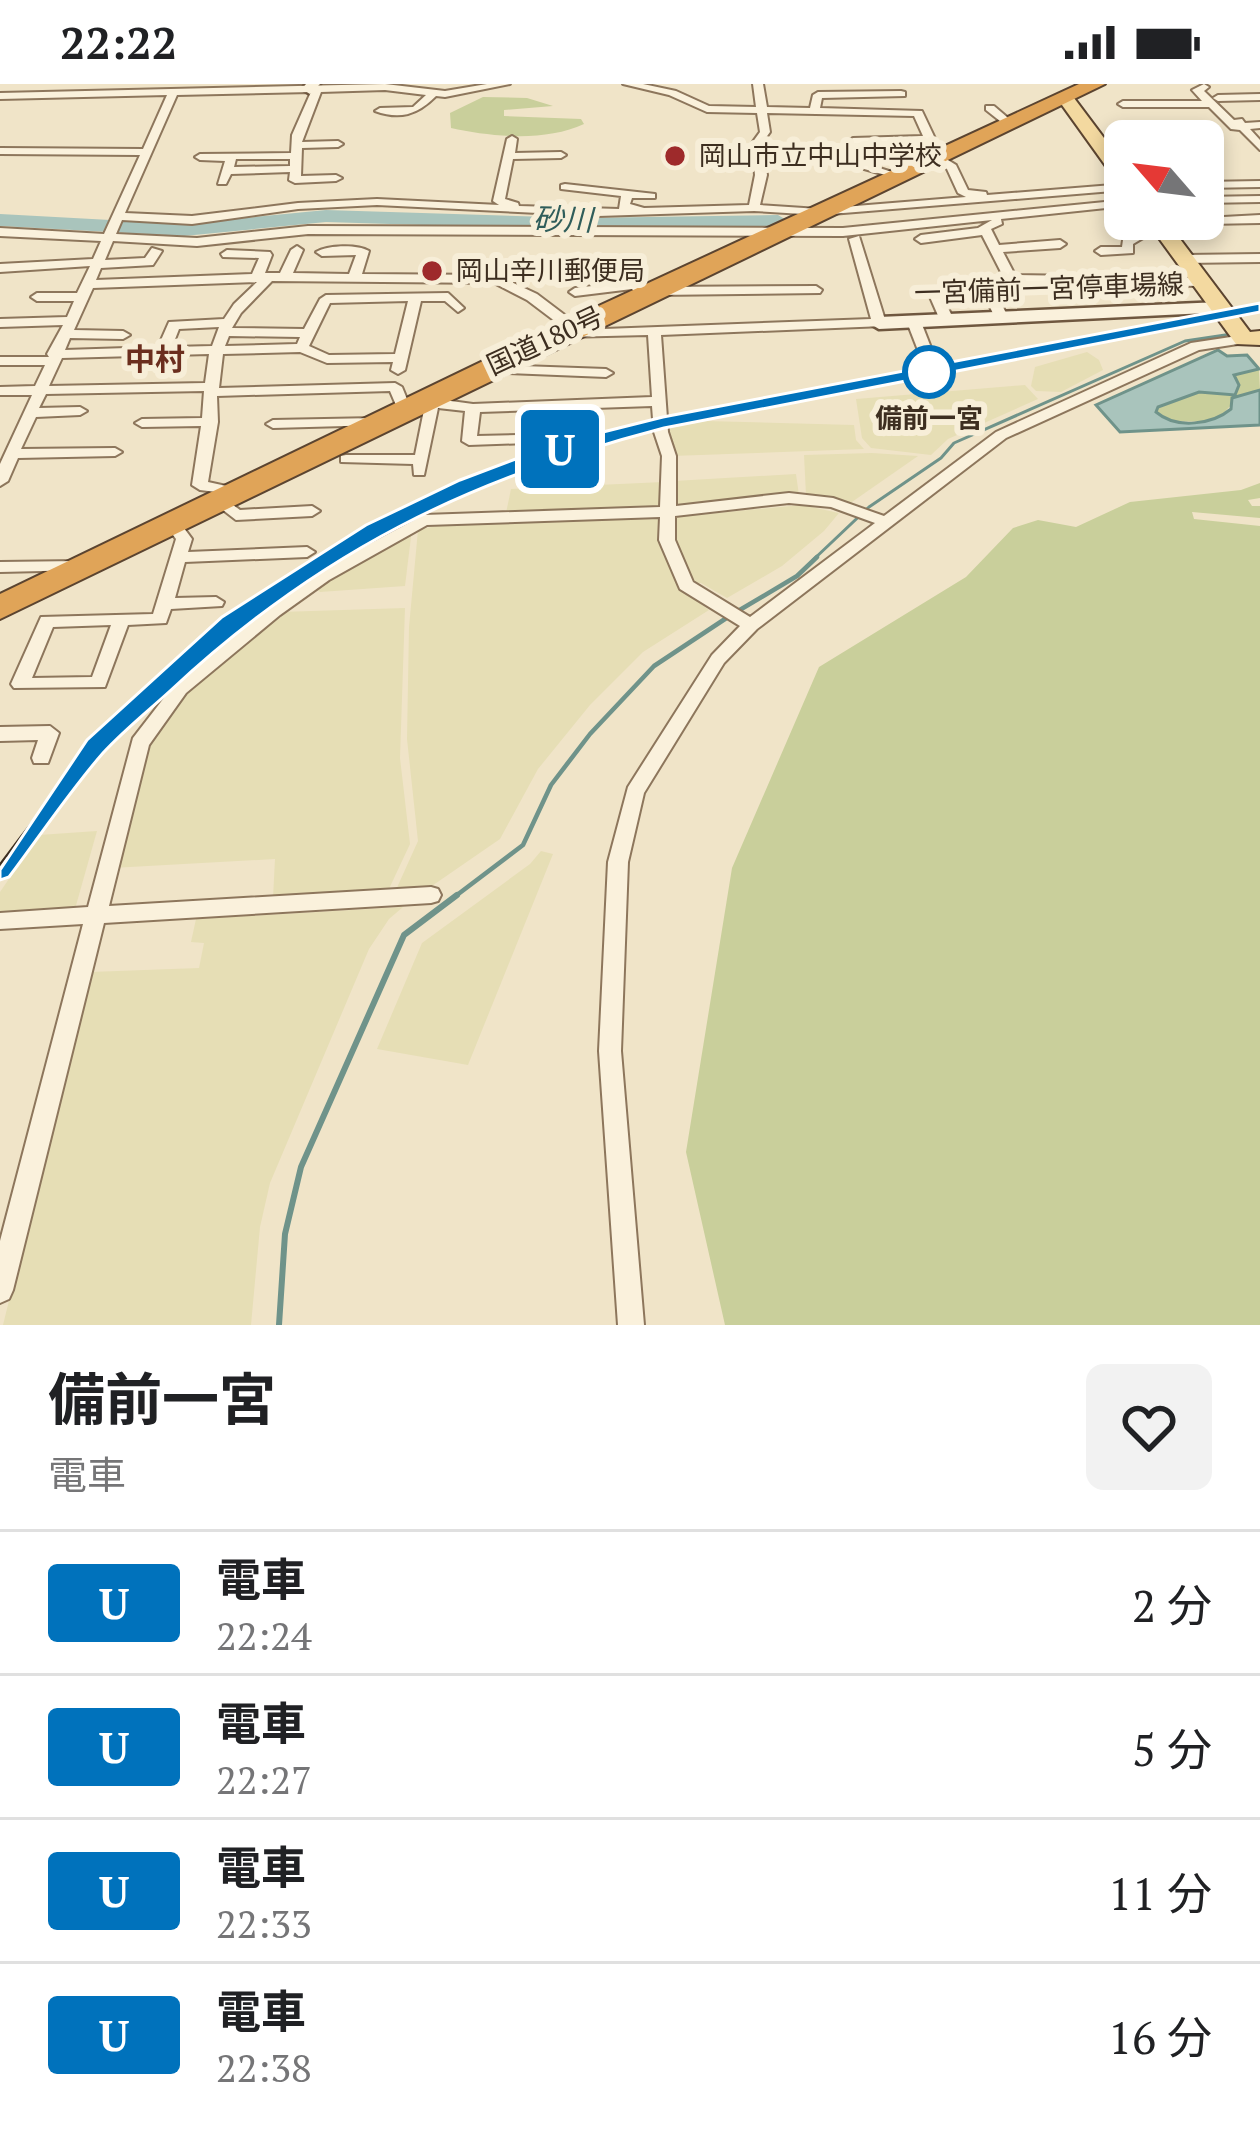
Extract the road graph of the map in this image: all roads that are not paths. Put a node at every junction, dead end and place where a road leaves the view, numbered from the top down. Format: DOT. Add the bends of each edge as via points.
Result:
graph roads {
  1 [pos="23,84"];
  2 [pos="505,84"];
  3 [pos="628,84"];
  4 [pos="758,84"];
  5 [pos="1095,84"];
  6 [pos="271,87"];
  7 [pos="313,87"];
  8 [pos="1201,87"];
  9 [pos="420,88"];
  10 [pos="173,89"];
  11 [pos="1181,89"];
  12 [pos="234,90"];
  13 [pos="1059,91"];
  14 [pos="432,94"];
  15 [pos="901,94"];
  16 [pos="0,96"];
  17 [pos="16,96"];
  18 [pos="1260,97"];
  19 [pos="1218,103"];
  20 [pos="1123,104"];
  21 [pos="761,106"];
  22 [pos="1260,107"];
  23 [pos="990,108"];
  24 [pos="226,110"];
  25 [pos="380,111"];
  26 [pos="814,111"];
  27 [pos="837,112"];
  28 [pos="1010,123"];
  29 [pos="1260,125"];
  30 [pos="1243,127"];
  31 [pos="870,129"];
  32 [pos="512,139"];
  33 [pos="854,141"];
  34 [pos="338,144"];
  35 [pos="1260,147"];
  36 [pos="936,150"];
  37 [pos="0,151"];
  38 [pos="149,152"];
  39 [pos="1104,154"];
  40 [pos="561,155"];
  41 [pos="509,156"];
  42 [pos="295,157"];
  43 [pos="804,157"];
  44 [pos="200,158"];
  45 [pos="896,175"];
  46 [pos="336,178"];
  47 [pos="1224,180"];
  48 [pos="1260,183"];
  49 [pos="1224,184"];
  50 [pos="1104,186"];
  51 [pos="565,187"];
  52 [pos="627,194"];
  53 [pos="651,196"];
  54 [pos="1017,196"];
  55 [pos="1260,199"];
  56 [pos="1224,200"];
  57 [pos="1104,206"];
  58 [pos="754,208"];
  59 [pos="537,211"];
  60 [pos="676,212"];
  61 [pos="119,217"];
  62 [pos="1014,218"];
  63 [pos="1260,219"];
  64 [pos="1224,221"];
  65 [pos="794,225"];
  66 [pos="889,228"];
  67 [pos="986,231"];
  68 [pos="0,232"];
  69 [pos="111,237"];
  70 [pos="855,239"];
  71 [pos="921,239"];
  72 [pos="1133,240"];
  73 [pos="1170,240"];
  74 [pos="1060,244"];
  75 [pos="51,248"];
  76 [pos="996,249"];
  77 [pos="297,250"];
  78 [pos="1257,250"];
  79 [pos="157,251"];
  80 [pos="1102,251"];
  81 [pos="322,252"];
  82 [pos="227,254"];
  83 [pos="1184,260"];
  84 [pos="40,263"];
  85 [pos="99,263"];
  86 [pos="0,268"];
  87 [pos="356,276"];
  88 [pos="270,277"];
  89 [pos="373,277"];
  90 [pos="1008,279"];
  91 [pos="1201,282"];
  92 [pos="816,290"];
  93 [pos="932,290"];
  94 [pos="86,291"];
  95 [pos="575,292"];
  96 [pos="647,293"];
  97 [pos="37,297"];
  98 [pos="367,298"];
  99 [pos="415,298"];
  100 [pos="458,308"];
  101 [pos="1220,308"];
  102 [pos="1002,319"];
  103 [pos="947,320"];
  104 [pos="914,322"];
  105 [pos="0,323"];
  106 [pos="879,323"];
  107 [pos="227,327"];
  108 [pos="69,328"];
  109 [pos="568,331"];
  110 [pos="654,332"];
  111 [pos="308,333"];
  112 [pos="123,335"];
  113 [pos="1246,336"];
  114 [pos="280,348"];
  115 [pos="302,348"];
  116 [pos="218,350"];
  117 [pos="163,352"];
  118 [pos="52,357"];
  119 [pos="400,358"];
  120 [pos="928,358"];
  121 [pos="0,361"];
  122 [pos="487,369"];
  123 [pos="273,370"];
  124 [pos="607,373"];
  125 [pos="38,390"];
  126 [pos="212,390"];
  127 [pos="0,391"];
  128 [pos="414,400"];
  129 [pos="661,401"];
  130 [pos="473,408"];
  131 [pos="80,411"];
  132 [pos="31,413"];
  133 [pos="211,422"];
  134 [pos="377,422"];
  135 [pos="142,423"];
  136 [pos="273,424"];
  137 [pos="558,438"];
  138 [pos="0,440"];
  139 [pos="18,446"];
  140 [pos="115,452"];
  141 [pos="346,459"];
  142 [pos="0,481"];
  143 [pos="227,496"];
  144 [pos="312,511"];
  145 [pos="667,512"];
  146 [pos="883,521"];
  147 [pos="172,523"];
  148 [pos="307,552"];
  149 [pos="178,557"];
  150 [pos="85,566"];
  151 [pos="0,567"];
  152 [pos="216,602"];
  153 [pos="163,604"];
  154 [pos="0,608"];
  155 [pos="122,620"];
  156 [pos="751,625"];
  157 [pos="0,734"];
  158 [pos="41,758"];
  159 [pos="431,895"];
  160 [pos="95,916"];
  161 [pos="0,921"];
  162 [pos="0,1290"];
  163 [pos="631,1325"];
  1 -- 17 [label="street"];
  2 -- 14 [label="street"];
  3 -- 21 [label="street" via="706,109"];
  4 -- 21 [label="street"];
  5 -- 13 [label="highway, 国道180号"];
  6 -- 7 [label="street"];
  6 -- 12 [label="street"];
  7 -- 9 [label="street"];
  7 -- 42 [label="street"];
  8 -- 11 [label="street"];
  8 -- 19 [label="street"];
  9 -- 14 [label="street"];
  10 -- 12 [label="street"];
  10 -- 17 [label="street"];
  10 -- 38 [label="street"];
  12 -- 24 [label="street"];
  13 -- 28 [label="highway, 国道180号"];
  13 -- 39 [label="main road"];
  14 -- 25 [label="street" via="416,110"];
  15 -- 26 [label="street" via="818,94"];
  16 -- 17 [label="street"];
  18 -- 19 [label="street"];
  19 -- 20 [label="street"];
  19 -- 22 [label="street"];
  19 -- 30 [label="street"];
  21 -- 26 [label="street"];
  21 -- 58 [label="street"];
  23 -- 28 [label="street"];
  26 -- 27 [label="street"];
  27 -- 31 [label="street" via="839,129"];
  27 -- 36 [label="street" via="918,113"];
  28 -- 36 [label="highway, 国道180号"];
  29 -- 30 [label="street"];
  30 -- 35 [label="street"];
  32 -- 41 [label="street"];
  33 -- 36 [label="street"];
  34 -- 42 [label="street"];
  36 -- 45 [label="highway, 国道180号"];
  36 -- 54 [label="street" via="964,193"];
  37 -- 38 [label="street"];
  38 -- 61 [label="street" via="142,185"];
  40 -- 41 [label="street"];
  41 -- 59 [label="street" via="499,201"];
  42 -- 44 [label="street" via="226,170"];
  42 -- 46 [label="street" via="295,180"];
  43 -- 45 [label="street"];
  45 -- 65 [label="highway, 国道180号"];
  47 -- 48 [label="street"];
  48 -- 49 [label="street"];
  50 -- 54 [label="street"];
  51 -- 52 [label="street"];
  52 -- 53 [label="street"];
  52 -- 60 [label="street" via="624,207"];
  54 -- 65 [label="street"];
  55 -- 56 [label="street"];
  57 -- 62 [label="street"];
  58 -- 60 [label="street"];
  58 -- 65 [label="street"];
  59 -- 60 [label="street"];
  59 -- 61 [label="street" via="377,202 192,220"];
  61 -- 69 [label="street"];
  62 -- 66 [label="street"];
  62 -- 67 [label="street"];
  63 -- 64 [label="street"];
  65 -- 66 [label="street"];
  65 -- 69 [label="street" via="308,230 197,242"];
  65 -- 70 [label="street"];
  65 -- 96 [label="highway, 国道180号"];
  66 -- 70 [label="street"];
  67 -- 71 [label="street"];
  67 -- 76 [label="street"];
  68 -- 69 [label="street"];
  69 -- 85 [label="street"];
  70 -- 106 [label="street"];
  72 -- 80 [label="street" via="1129,250"];
  73 -- 83 [label="main road"];
  74 -- 76 [label="street"];
  75 -- 84 [label="street"];
  76 -- 90 [label="street"];
  77 -- 88 [label="street"];
  78 -- 83 [label="street"];
  79 -- 85 [label="street" via="149,262"];
  81 -- 87 [label="street" via="363,251"];
  82 -- 88 [label="street" via="266,255"];
  83 -- 91 [label="main road"];
  84 -- 85 [label="street"];
  84 -- 86 [label="street"];
  85 -- 94 [label="street"];
  87 -- 88 [label="street"];
  87 -- 89 [label="street"];
  88 -- 94 [label="street"];
  88 -- 107 [label="street"];
  89 -- 98 [label="street"];
  89 -- 109 [label="street" via="496,279 532,297"];
  90 -- 91 [label="street"];
  90 -- 102 [label="street" via="987,285"];
  91 -- 101 [label="main road"];
  92 -- 96 [label="street"];
  93 -- 103 [label="street"];
  94 -- 97 [label="street"];
  94 -- 108 [label="street"];
  95 -- 96 [label="street" via="635,285"];
  96 -- 109 [label="highway, 国道180号"];
  98 -- 99 [label="street"];
  98 -- 111 [label="street" via="326,299"];
  99 -- 100 [label="street" via="448,297"];
  99 -- 119 [label="street"];
  101 -- 102 [label="main road, 一宮備前一宮停車場線"];
  101 -- 113 [label="main road"];
  102 -- 103 [label="main road, 一宮備前一宮停車場線"];
  103 -- 104 [label="main road, 一宮備前一宮停車場線"];
  104 -- 106 [label="main road, 一宮備前一宮停車場線"];
  104 -- 120 [label="street"];
  105 -- 108 [label="street"];
  106 -- 110 [label="street"];
  107 -- 111 [label="street"];
  107 -- 116 [label="street"];
  107 -- 117 [label="street" via="174,325"];
  108 -- 112 [label="street"];
  108 -- 118 [label="street"];
  109 -- 110 [label="street"];
  109 -- 122 [label="highway, 国道180号"];
  110 -- 129 [label="street"];
  111 -- 115 [label="street"];
  113 -- 146 [label="street" via="1196,346 984,446"];
  114 -- 115 [label="street"];
  114 -- 116 [label="street"];
  114 -- 123 [label="street"];
  115 -- 119 [label="street" via="327,359"];
  116 -- 117 [label="street"];
  116 -- 126 [label="street"];
  117 -- 118 [label="street"];
  118 -- 121 [label="street"];
  118 -- 125 [label="street"];
  119 -- 128 [label="street"];
  122 -- 124 [label="street"];
  122 -- 128 [label="highway, 国道180号"];
  125 -- 126 [label="street"];
  125 -- 127 [label="street"];
  125 -- 132 [label="street"];
  126 -- 128 [label="street"];
  126 -- 133 [label="street"];
  128 -- 130 [label="street"];
  128 -- 134 [label="highway, 国道180号"];
  128 -- 141 [label="street" via="420,466"];
  129 -- 130 [label="street"];
  129 -- 145 [label="street"];
  130 -- 137 [label="street" via="469,441"];
  131 -- 132 [label="street"];
  132 -- 139 [label="street"];
  133 -- 135 [label="street"];
  133 -- 143 [label="street" via="200,485"];
  134 -- 136 [label="street"];
  134 -- 143 [label="highway, 国道180号"];
  138 -- 139 [label="street"];
  139 -- 140 [label="street"];
  139 -- 142 [label="street"];
  143 -- 144 [label="street" via="236,515"];
  143 -- 147 [label="highway, 国道180号"];
  145 -- 146 [label="street" via="809,498"];
  145 -- 156 [label="street" via="668,540 686,585"];
  145 -- 160 [label="street" via="435,518 307,587 203,669 149,726"];
  146 -- 156 [label="street"];
  147 -- 149 [label="street" via="184,539"];
  147 -- 150 [label="highway, 国道180号"];
  148 -- 149 [label="street"];
  149 -- 153 [label="street"];
  150 -- 151 [label="street"];
  150 -- 154 [label="highway, 国道180号"];
  152 -- 153 [label="street"];
  153 -- 155 [label="street" via="160,619"];
  155 -- 155 [label="street" via="47,621 20,684 99,683"];
  156 -- 163 [label="street" via="718,659 635,791 619,862 610,1051"];
  157 -- 158 [label="street" via="50,733"];
  159 -- 160 [label="street"];
  160 -- 161 [label="street"];
  160 -- 162 [label="street"];
}
